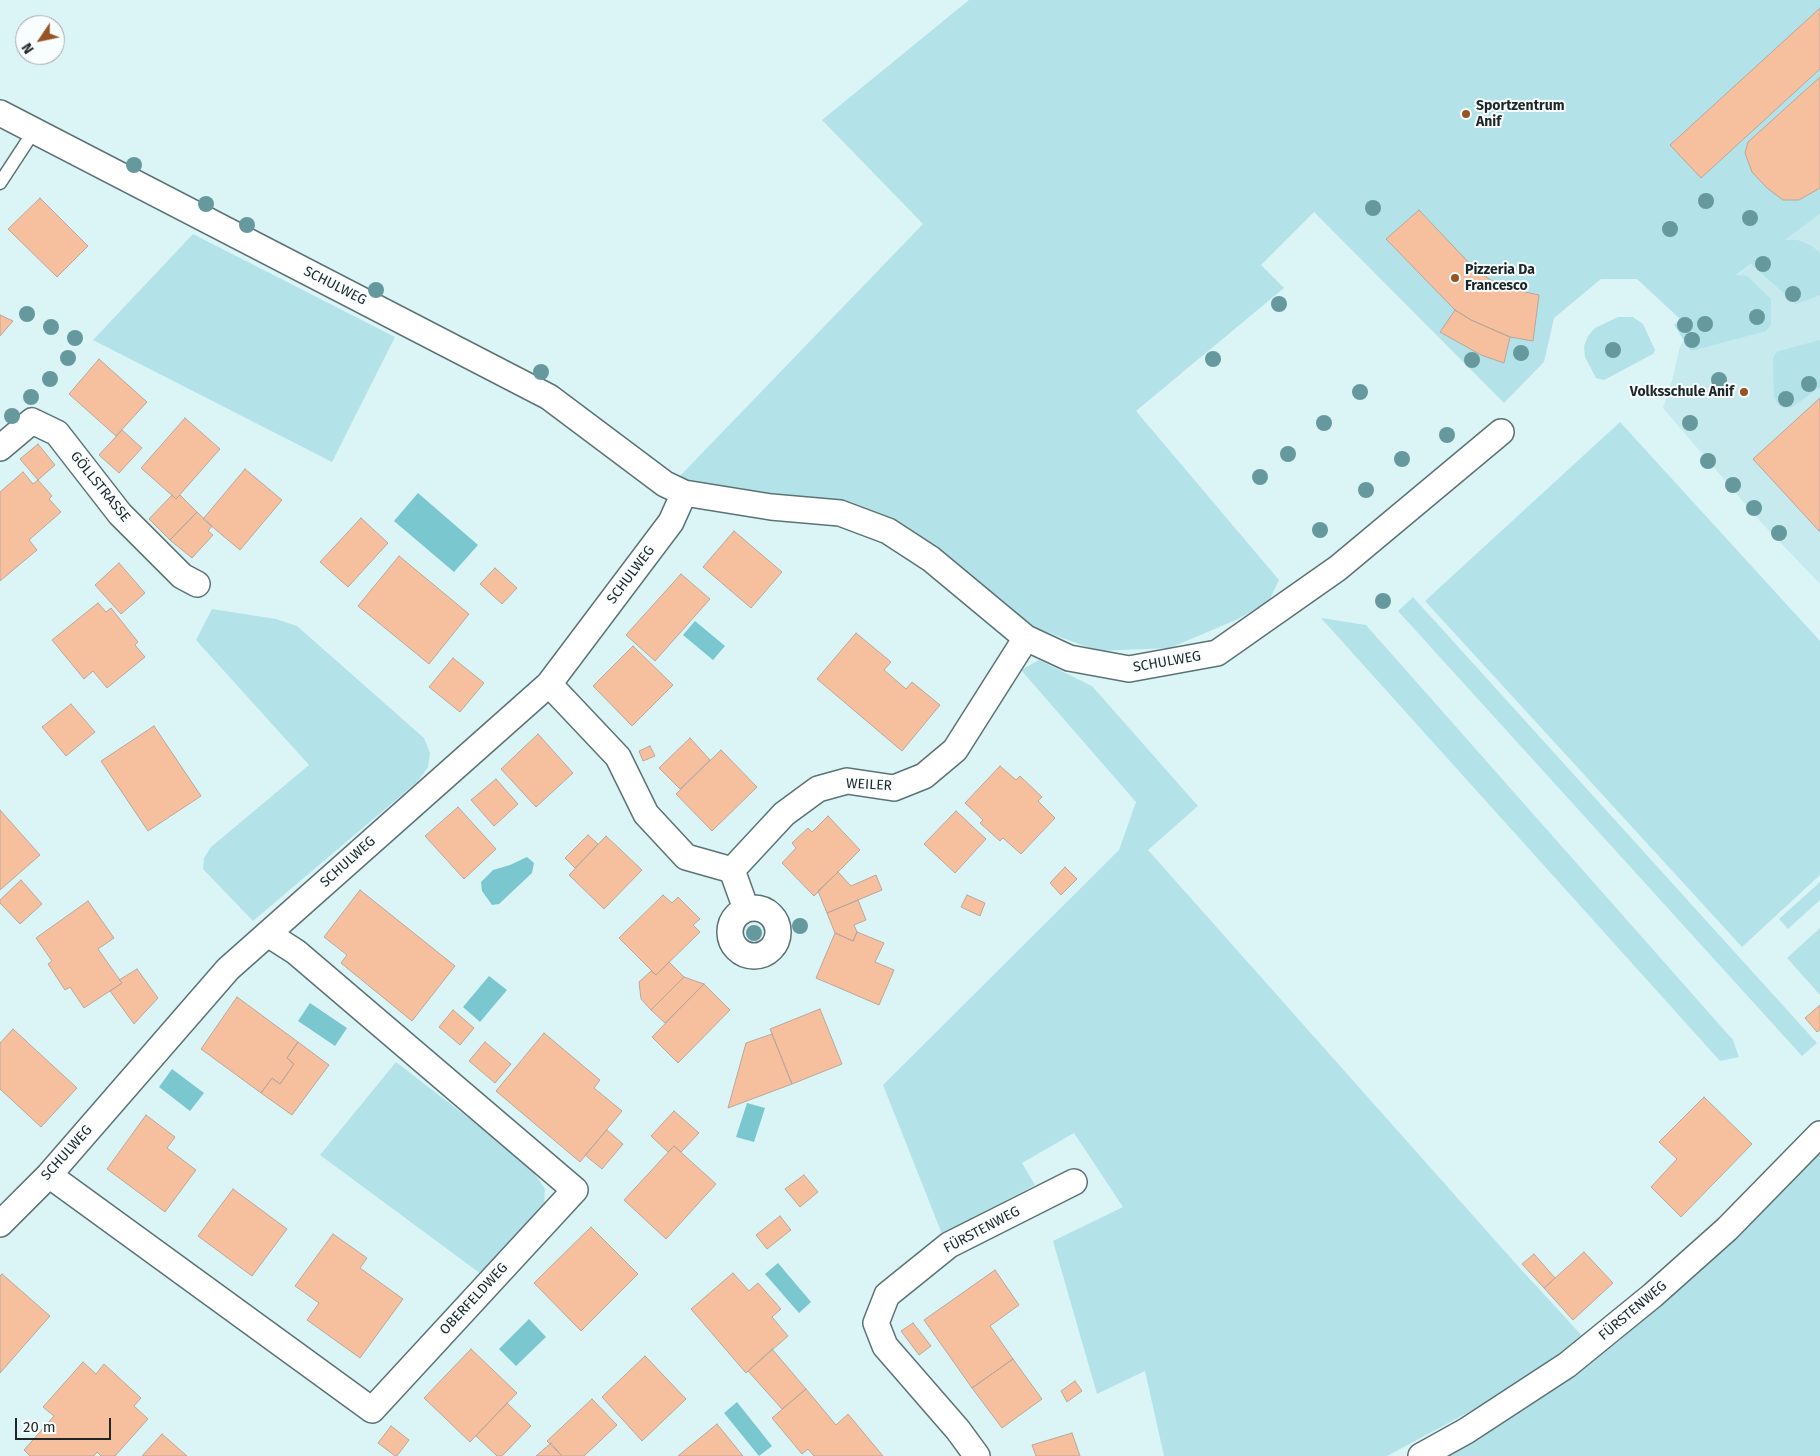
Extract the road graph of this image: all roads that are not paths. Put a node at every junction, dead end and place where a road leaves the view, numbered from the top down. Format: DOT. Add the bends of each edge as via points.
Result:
graph roads {
  1 [pos="0,113"];
  2 [pos="34,131"];
  3 [pos="0,183"];
  4 [pos="1501,432"];
  5 [pos="0,448"];
  6 [pos="684,493"];
  7 [pos="197,584"];
  8 [pos="1026,638"];
  9 [pos="549,684"];
  10 [pos="732,870"];
  11 [pos="746,909"];
  12 [pos="268,934"];
  13 [pos="1820,1134"];
  14 [pos="48,1175"];
  15 [pos="1074,1182"];
  16 [pos="0,1224"];
  17 [pos="977,1456"];
  18 [pos="1421,1456"];
  1 -- 2 [label="street, SCHULWEG"];
  2 -- 3 [label="lane"];
  2 -- 6 [label="street, SCHULWEG" via="549,397 665,484"];
  4 -- 8 [label="street, SCHULWEG" via="1338,568 1217,653 1128,669 1069,658"];
  5 -- 7 [label="street, GÖLLSTRASSE" via="32,421 57,433 120,514 182,576"];
  6 -- 8 [label="street, SCHULWEG" via="840,513 888,531 931,559"];
  6 -- 9 [label="street, SCHULWEG" via="670,522"];
  8 -- 10 [label="street, WEILER" via="955,750 924,776 894,788 847,781 818,789 784,814"];
  9 -- 10 [label="street" via="618,757 646,814 686,857"];
  9 -- 12 [label="street, SCHULWEG"];
  10 -- 11 [label="street"];
  12 -- 14 [label="street, SCHULWEG" via="228,969"];
  12 -- 14 [label="street, OBERFELDWEG" via="296,952 575,1190 372,1410"];
  13 -- 18 [label="street, FÜRSTENWEG" via="1727,1229 1567,1366"];
  14 -- 16 [label="street, SCHULWEG"];
  15 -- 17 [label="street, FÜRSTENWEG" via="949,1245 887,1295 876,1323 885,1346"];
}
